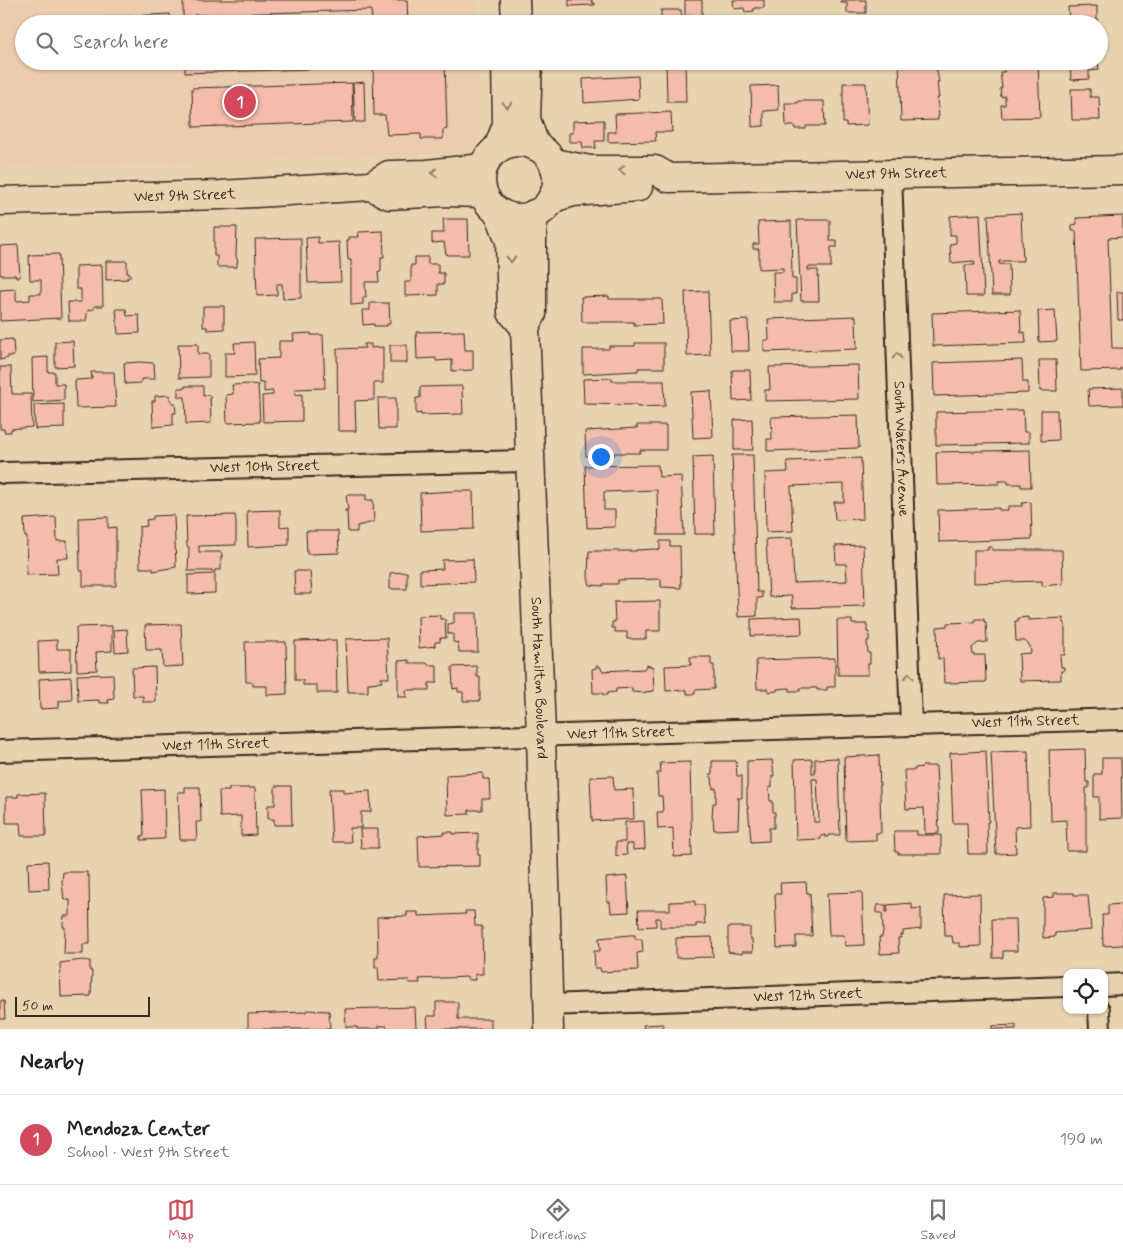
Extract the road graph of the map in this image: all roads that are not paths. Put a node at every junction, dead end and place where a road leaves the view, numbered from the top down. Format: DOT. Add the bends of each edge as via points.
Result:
graph roads {
  1 [pos="516,0"];
  2 [pos="516,15"];
  3 [pos="506,70"];
  4 [pos="528,70"];
  5 [pos="544,154"];
  6 [pos="1123,170"];
  7 [pos="891,174"];
  8 [pos="669,178"];
  9 [pos="491,180"];
  10 [pos="0,201"];
  11 [pos="543,206"];
  12 [pos="525,328"];
  13 [pos="529,461"];
  14 [pos="3,473"];
  15 [pos="1123,719"];
  16 [pos="911,724"];
  17 [pos="541,734"];
  18 [pos="0,751"];
  19 [pos="1123,984"];
  20 [pos="1108,985"];
  21 [pos="1063,986"];
  22 [pos="1099,1014"];
  23 [pos="549,1017"];
  24 [pos="1100,1029"];
  1 -- 2 [label="street"];
  3 -- 9 [label="street, one-way" via="507,125"];
  4 -- 5 [label="street" via="526,119"];
  8 -- 5 [label="street, West 9th Street, one-way" via="654,170 590,170"];
  5 -- 9 [label="street" via="523,142 510,143"];
  5 -- 11 [label="street" via="556,174 556,186"];
  6 -- 7 [label="street, West 9th Street"];
  7 -- 8 [label="street, West 9th Street"];
  16 -- 7 [label="street, South Waters Avenue, one-way"];
  8 -- 11 [label="street, West 9th Street" via="656,187 573,192"];
  9 -- 10 [label="street, West 9th Street" via="446,192 389,195 370,186 221,195"];
  9 -- 11 [label="street" via="510,217 522,218"];
  9 -- 12 [label="street, one-way" via="510,241 512,312"];
  11 -- 12 [label="street, South Hamilton Boulevard" via="532,233 532,314"];
  12 -- 13 [label="street, South Hamilton Boulevard"];
  13 -- 14 [label="street, West 10th Street"];
  13 -- 17 [label="street, South Hamilton Boulevard"];
  15 -- 16 [label="street, West 11th Street"];
  16 -- 17 [label="street, West 11th Street"];
  17 -- 18 [label="street, West 11th Street"];
  17 -- 23 [label="street, South Hamilton Boulevard"];
  19 -- 20 [label="street"];
  21 -- 23 [label="street, West 12th Street"];
  22 -- 24 [label="street"];
}
